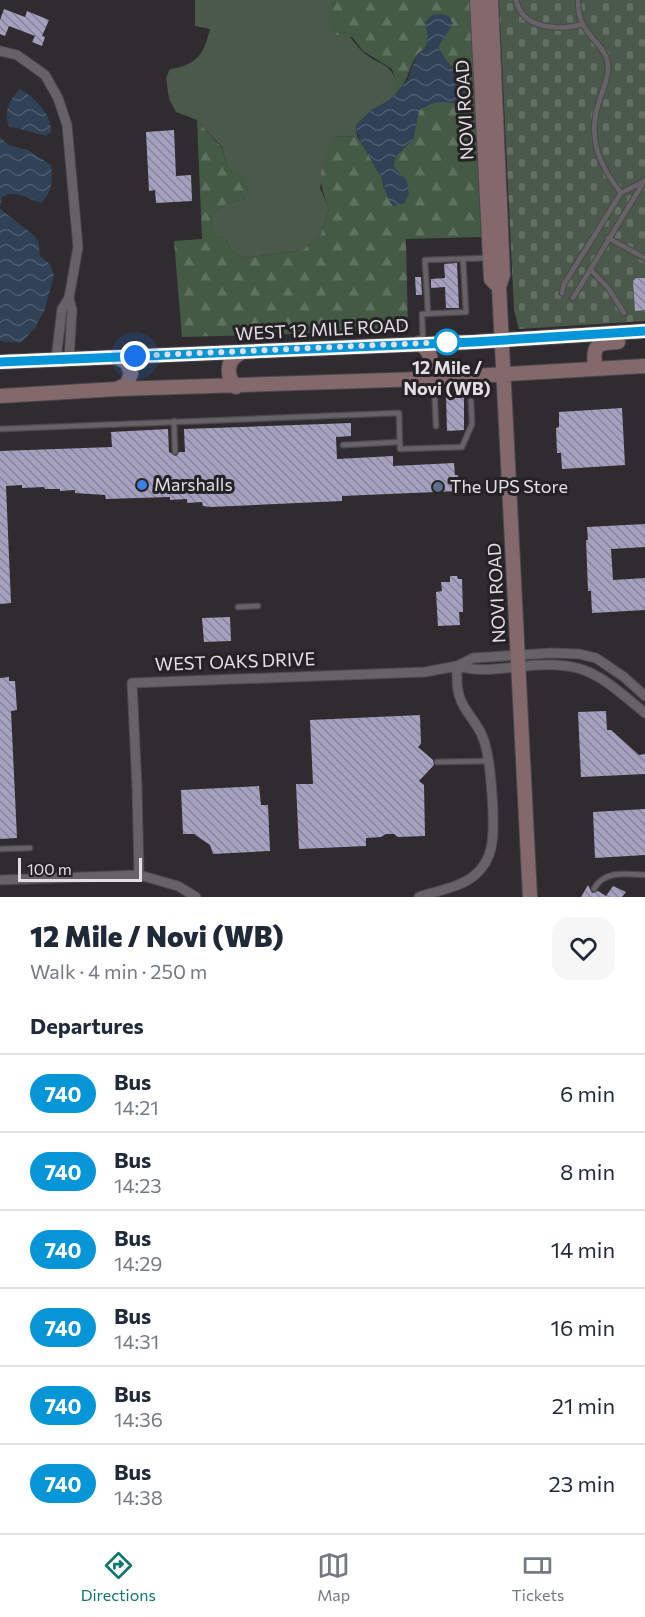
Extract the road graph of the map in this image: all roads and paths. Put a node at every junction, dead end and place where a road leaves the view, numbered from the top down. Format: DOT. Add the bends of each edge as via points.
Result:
graph roads {
  1 [pos="477,0"];
  2 [pos="490,0"];
  3 [pos="516,0"];
  4 [pos="578,0"];
  5 [pos="583,24"];
  6 [pos="0,51"];
  7 [pos="644,181"];
  8 [pos="621,193"];
  9 [pos="608,238"];
  10 [pos="490,258"];
  11 [pos="645,258"];
  12 [pos="463,259"];
  13 [pos="590,269"];
  14 [pos="499,287"];
  15 [pos="562,293"];
  16 [pos="573,298"];
  17 [pos="624,313"];
  18 [pos="428,314"];
  19 [pos="645,331"];
  20 [pos="502,340"];
  21 [pos="645,340"];
  22 [pos="421,343"];
  23 [pos="245,352"];
  24 [pos="117,357"];
  25 [pos="63,359"];
  26 [pos="0,362"];
  27 [pos="644,365"];
  28 [pos="595,369"];
  29 [pos="503,374"];
  30 [pos="428,379"];
  31 [pos="236,387"];
  32 [pos="117,389"];
  33 [pos="0,396"];
  34 [pos="471,400"];
  35 [pos="174,422"];
  36 [pos="436,426"];
  37 [pos="0,429"];
  38 [pos="400,442"];
  39 [pos="343,445"];
  40 [pos="175,452"];
  41 [pos="258,606"];
  42 [pos="238,607"];
  43 [pos="518,661"];
  44 [pos="457,666"];
  45 [pos="645,696"];
  46 [pos="645,713"];
  47 [pos="489,761"];
  48 [pos="437,762"];
  49 [pos="30,848"];
  50 [pos="0,849"];
  51 [pos="139,875"];
  52 [pos="645,875"];
  53 [pos="0,880"];
  54 [pos="594,889"];
  55 [pos="196,897"];
  56 [pos="419,897"];
  57 [pos="530,897"];
  1 -- 10 [label="main road, NOVI ROAD"];
  2 -- 14 [label="main road, NOVI ROAD" via="503,275"];
  3 -- 5 [label="lane" via="527,19 543,26"];
  4 -- 5 [label="lane"];
  5 -- 8 [label="lane" via="607,61 595,139 606,174"];
  6 -- 25 [label="street" via="16,56 45,75 67,125 78,247"];
  7 -- 8 [label="lane"];
  7 -- 9 [label="lane"];
  8 -- 15 [label="lane"];
  9 -- 11 [label="lane"];
  9 -- 13 [label="lane"];
  10 -- 12 [label="lane"];
  10 -- 14 [label="main road, NOVI ROAD" via="491,279"];
  12 -- 18 [label="lane" via="466,312"];
  12 -- 18 [label="lane" via="425,260"];
  13 -- 16 [label="lane"];
  13 -- 17 [label="lane"];
  14 -- 20 [label="main road, NOVI ROAD"];
  18 -- 22 [label="lane" via="422,314"];
  19 -- 20 [label="main road, WEST 12 MILE ROAD"];
  20 -- 22 [label="main road, WEST 12 MILE ROAD"];
  20 -- 29 [label="main road, NOVI ROAD"];
  21 -- 28 [label="main road" via="600,344 594,351"];
  22 -- 23 [label="main road, WEST 12 MILE ROAD"];
  22 -- 30 [label="main road" via="432,361"];
  23 -- 24 [label="main road, WEST 12 MILE ROAD"];
  23 -- 31 [label="main road" via="230,362 230,380"];
  24 -- 25 [label="main road, WEST 12 MILE ROAD"];
  24 -- 32 [label="main road" via="127,363 130,373 127,384"];
  25 -- 26 [label="main road, WEST 12 MILE ROAD"];
  27 -- 28 [label="main road"];
  28 -- 29 [label="main road"];
  29 -- 30 [label="main road"];
  29 -- 43 [label="main road, NOVI ROAD"];
  30 -- 31 [label="main road"];
  30 -- 36 [label="lane"];
  31 -- 32 [label="main road"];
  32 -- 33 [label="main road"];
  34 -- 38 [label="lane" via="472,424 462,447 400,449"];
  35 -- 37 [label="lane"];
  35 -- 38 [label="lane" via="399,414"];
  35 -- 40 [label="lane"];
  38 -- 39 [label="lane"];
  41 -- 42 [label="lane"];
  43 -- 44 [label="street, WEST OAKS DRIVE" via="473,658"];
  43 -- 45 [label="street" via="551,652 596,658"];
  43 -- 46 [label="street" via="580,668 605,680"];
  43 -- 57 [label="main road, NOVI ROAD"];
  44 -- 47 [label="street" via="459,698 483,737"];
  44 -- 51 [label="street, WEST OAKS DRIVE" via="398,674 132,683"];
  47 -- 48 [label="lane"];
  47 -- 56 [label="street" via="493,834 486,862 468,880"];
  49 -- 50 [label="lane"];
  51 -- 53 [label="street"];
  51 -- 55 [label="street" via="178,886"];
  52 -- 54 [label="lane" via="612,875 600,879"];
}
